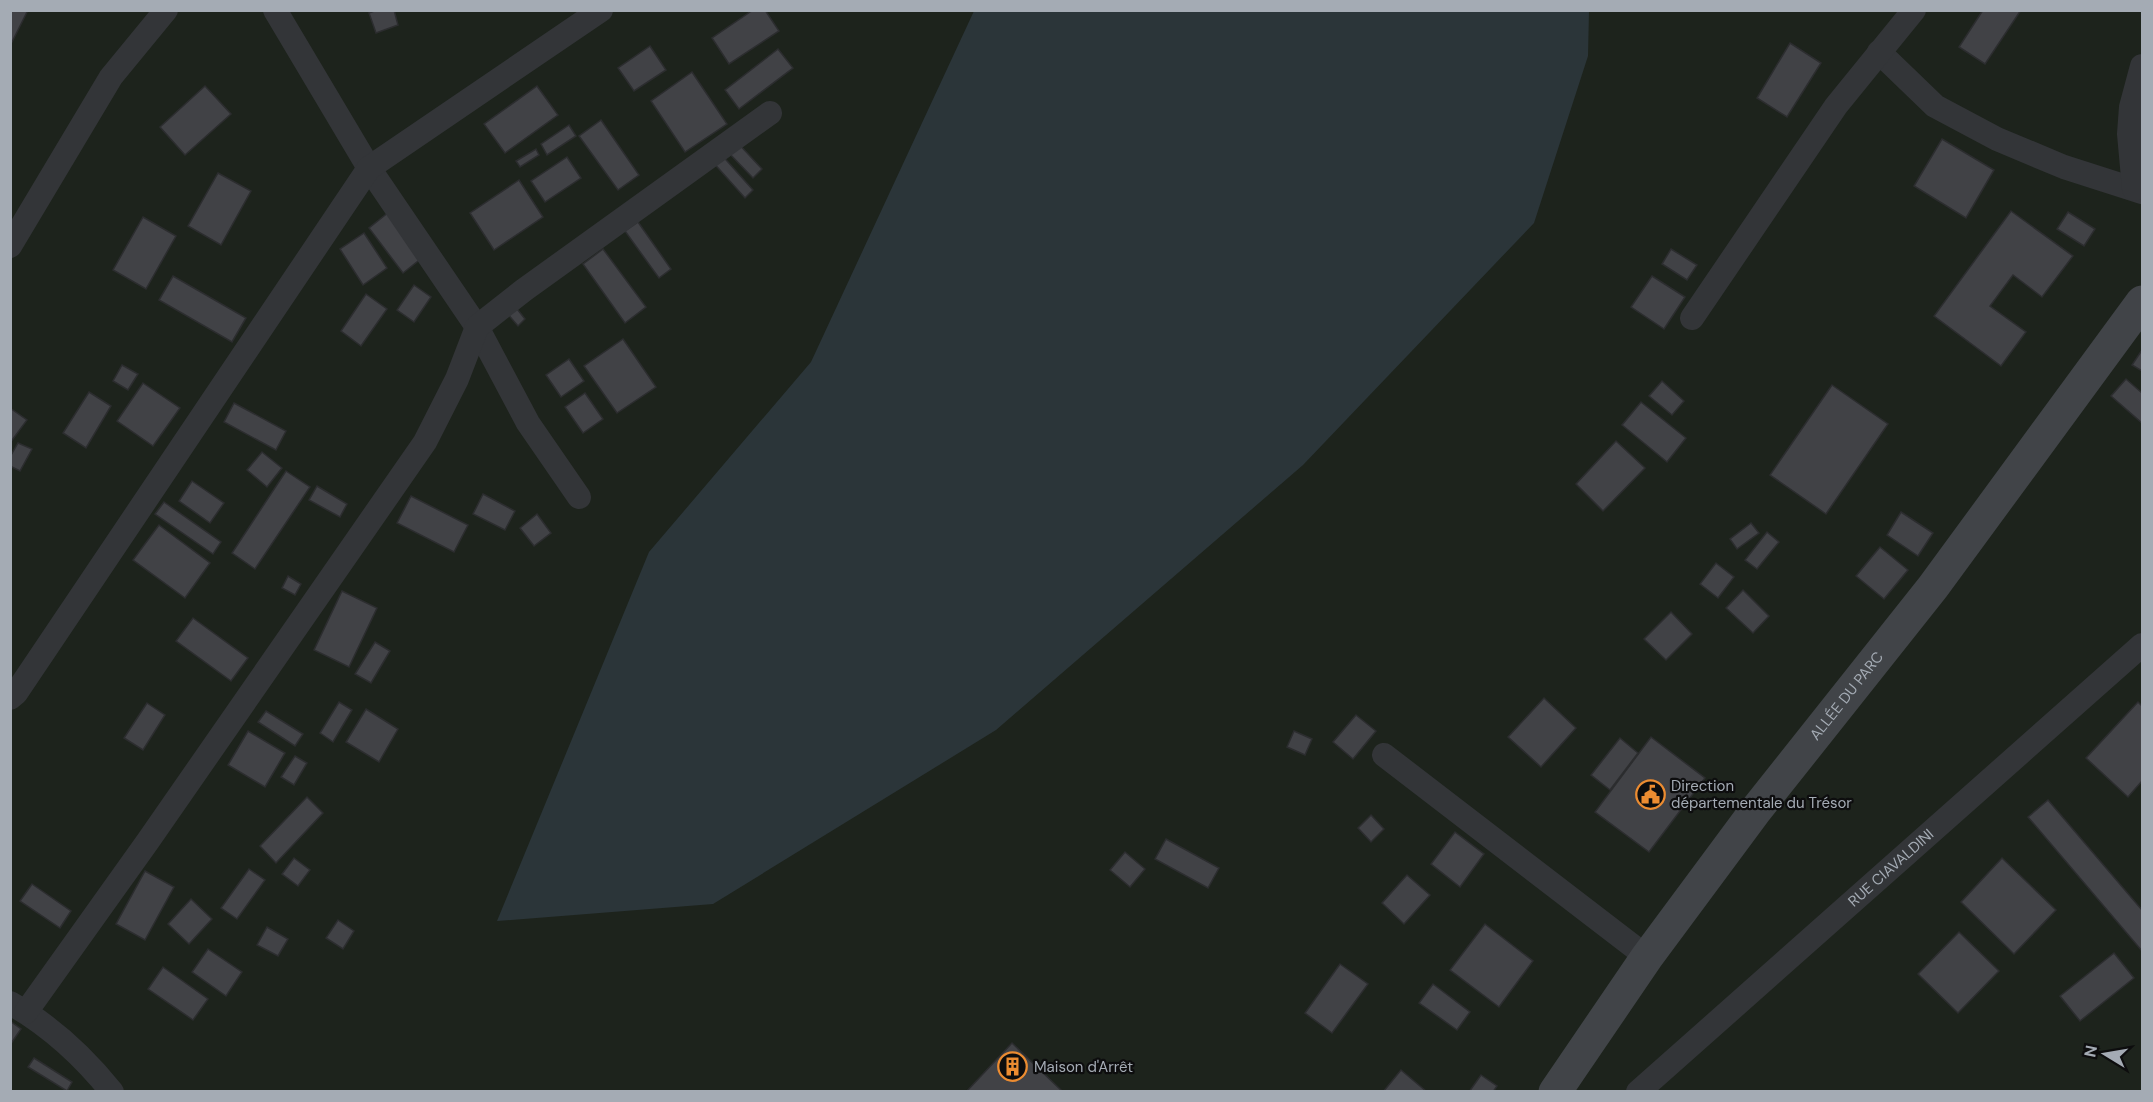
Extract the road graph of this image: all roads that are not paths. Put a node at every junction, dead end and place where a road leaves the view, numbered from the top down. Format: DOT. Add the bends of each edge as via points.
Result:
graph roads {
  1 [pos="166,10"];
  2 [pos="275,10"];
  3 [pos="601,10"];
  4 [pos="1914,10"];
  5 [pos="1879,52"];
  6 [pos="2142,66"];
  7 [pos="770,113"];
  8 [pos="369,168"];
  9 [pos="2138,190"];
  10 [pos="10,246"];
  11 [pos="2142,302"];
  12 [pos="1692,318"];
  13 [pos="477,327"];
  14 [pos="579,497"];
  15 [pos="2142,645"];
  16 [pos="10,698"];
  17 [pos="1383,755"];
  18 [pos="1647,957"];
  19 [pos="18,1007"];
  20 [pos="112,1092"];
  21 [pos="1555,1092"];
  22 [pos="1638,1092"];
  1 -- 10 [label="street" via="111,77"];
  2 -- 8 [label="street"];
  3 -- 8 [label="street"];
  4 -- 5 [label="street"];
  5 -- 9 [label="street" via="1935,106 2064,168"];
  5 -- 12 [label="street" via="1836,106"];
  6 -- 9 [label="street" via="2131,106 2129,134"];
  7 -- 13 [label="street"];
  8 -- 13 [label="street"];
  8 -- 16 [label="street"];
  11 -- 18 [label="street, ALLÉE DU PARC" via="1933,587 1756,810"];
  13 -- 14 [label="street" via="528,423"];
  13 -- 19 [label="street" via="457,379 425,442 148,841"];
  15 -- 22 [label="street, RUE CIAVALDINI"];
  17 -- 18 [label="street"];
  18 -- 21 [label="street, ALLÉE DU PARC"];
  19 -- 20 [label="street" via="80,1054"];
}
